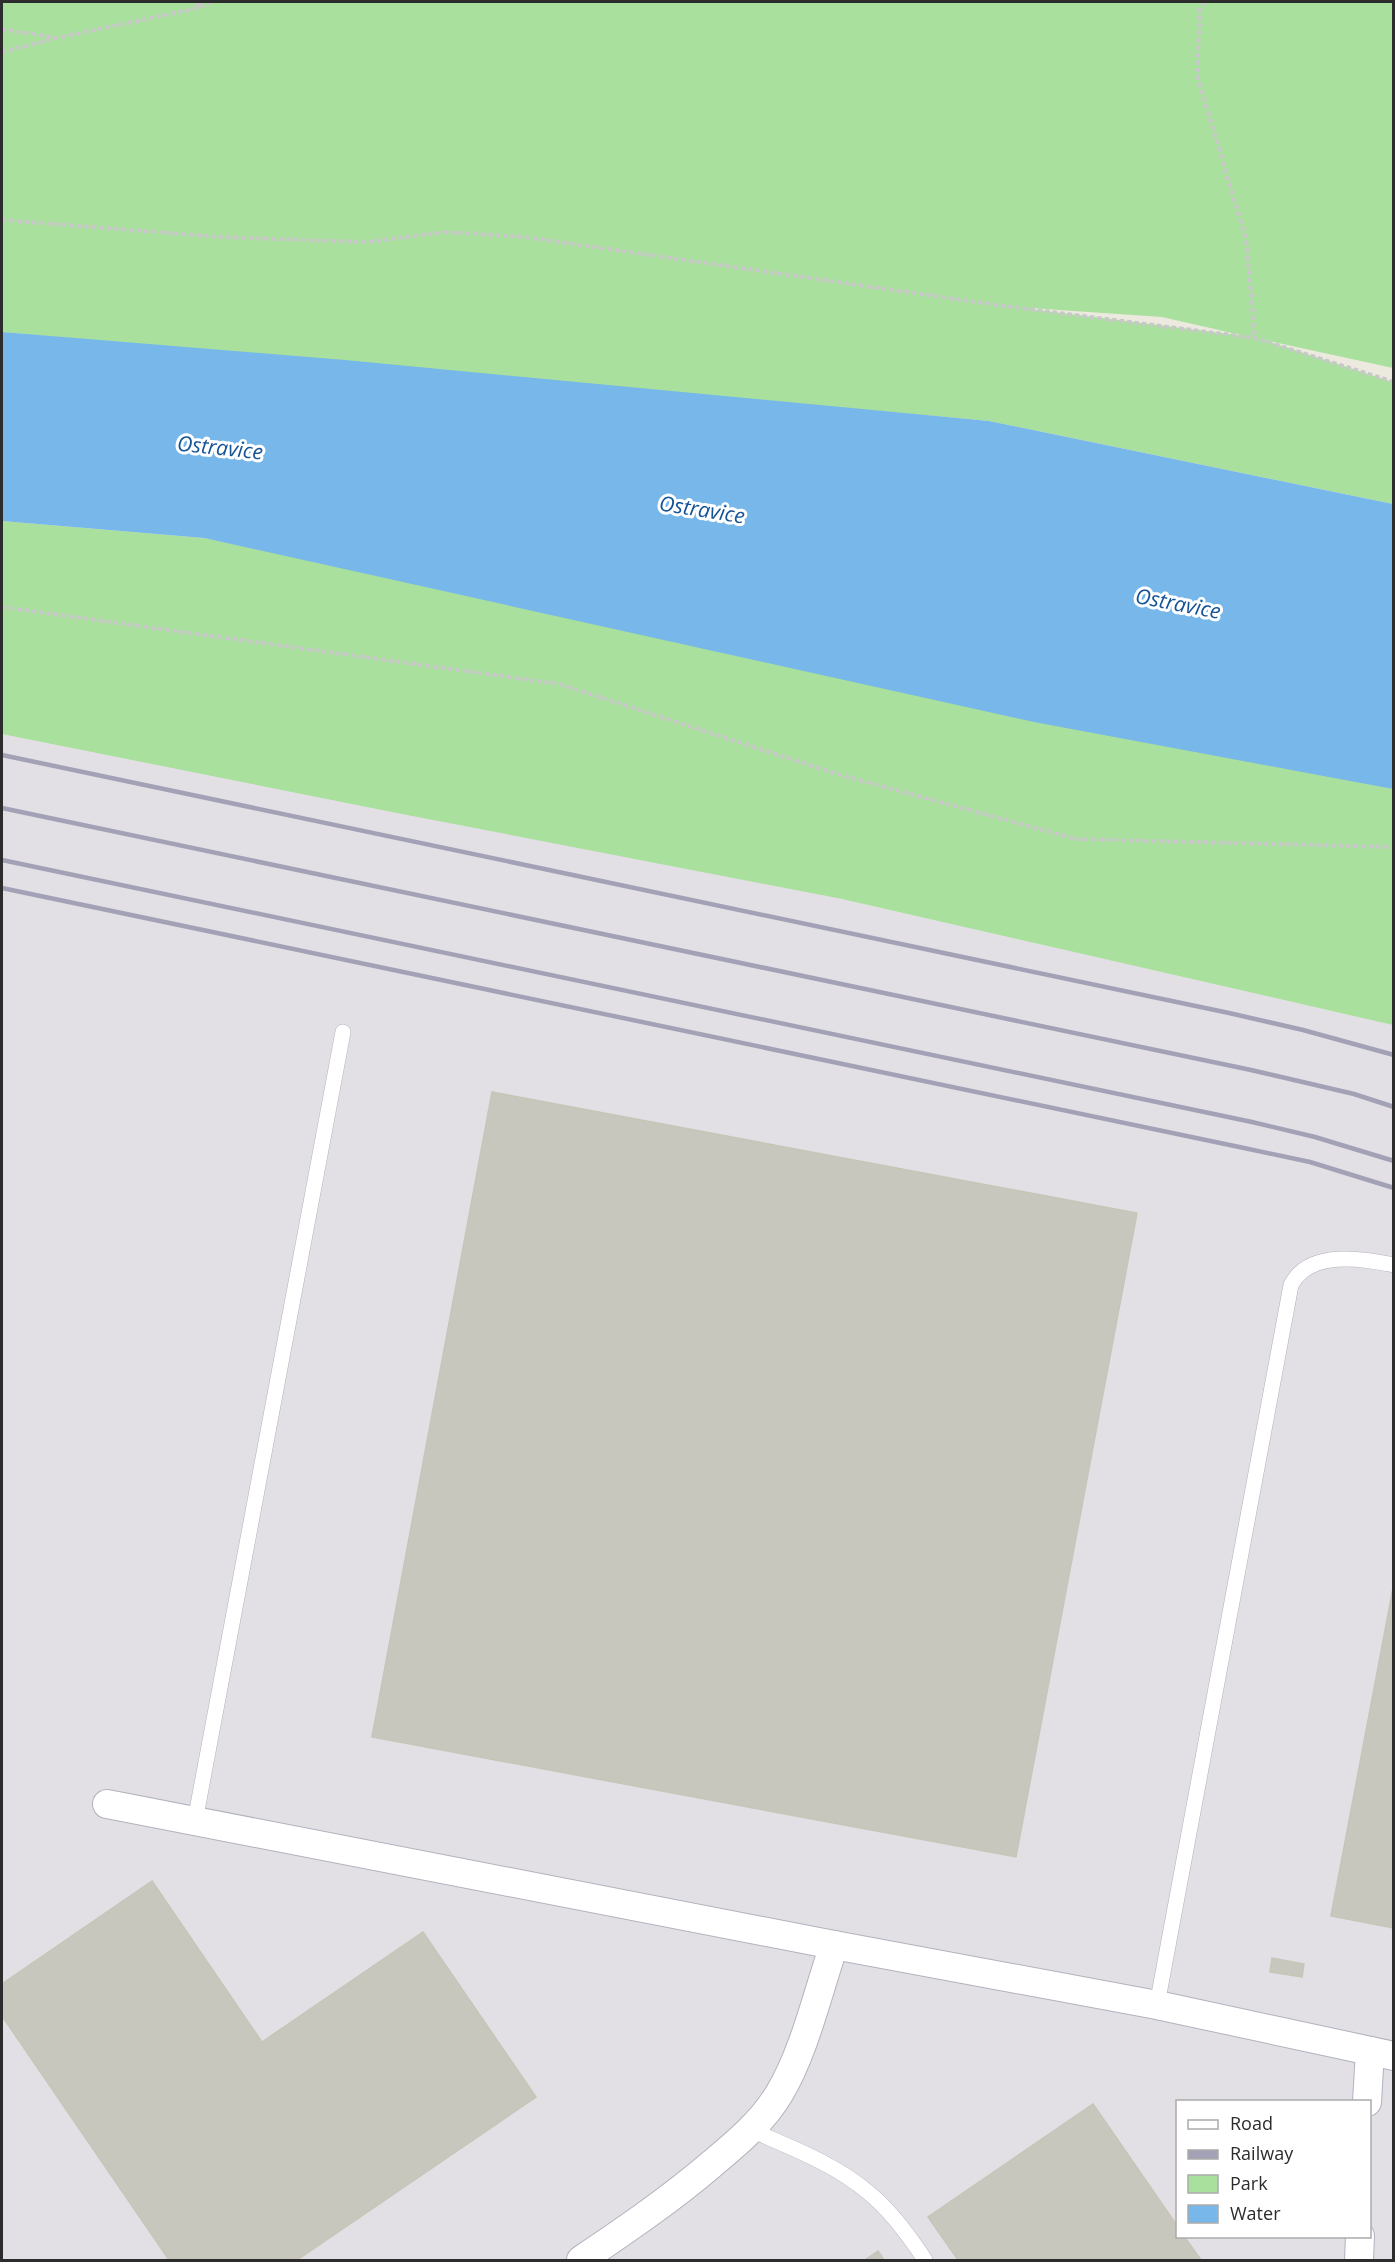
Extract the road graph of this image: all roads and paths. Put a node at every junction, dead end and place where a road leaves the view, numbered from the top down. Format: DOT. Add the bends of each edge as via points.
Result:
graph roads {
  1 [pos="197,2"];
  2 [pos="211,2"];
  3 [pos="1205,2"];
  4 [pos="198,8"];
  5 [pos="2,29"];
  6 [pos="57,38"];
  7 [pos="2,52"];
  8 [pos="2,220"];
  9 [pos="1255,338"];
  10 [pos="1394,382"];
  11 [pos="2,607"];
  12 [pos="1394,847"];
  13 [pos="343,1032"];
  14 [pos="1394,1265"];
  15 [pos="106,1804"];
  16 [pos="195,1821"];
  17 [pos="834,1945"];
  18 [pos="1157,2005"];
  19 [pos="1382,2054"];
  20 [pos="1368,2100"];
  21 [pos="751,2130"];
  22 [pos="1360,2238"];
  23 [pos="581,2260"];
  24 [pos="925,2260"];
  25 [pos="1359,2260"];
  1 -- 4 [label="path"];
  2 -- 4 [label="path"];
  3 -- 9 [label="path" via="1200,9 1197,75 1246,239"];
  4 -- 6 [label="path"];
  5 -- 6 [label="path"];
  6 -- 7 [label="path"];
  8 -- 9 [label="path" via="220,237 357,242 445,232 525,237"];
  9 -- 10 [label="path"];
  11 -- 12 [label="path" via="559,684 837,774 1076,839"];
  13 -- 16 [label="lane"];
  14 -- 18 [label="lane" via="1343,1259 1320,1262 1296,1275 1291,1285"];
  15 -- 16 [label="street"];
  16 -- 17 [label="street"];
  17 -- 18 [label="street"];
  17 -- 21 [label="street" via="792,2070"];
  18 -- 19 [label="street"];
  19 -- 20 [label="street"];
  21 -- 23 [label="street" via="670,2199"];
  21 -- 24 [label="lane" via="810,2155 871,2194"];
  22 -- 25 [label="street"];
}
